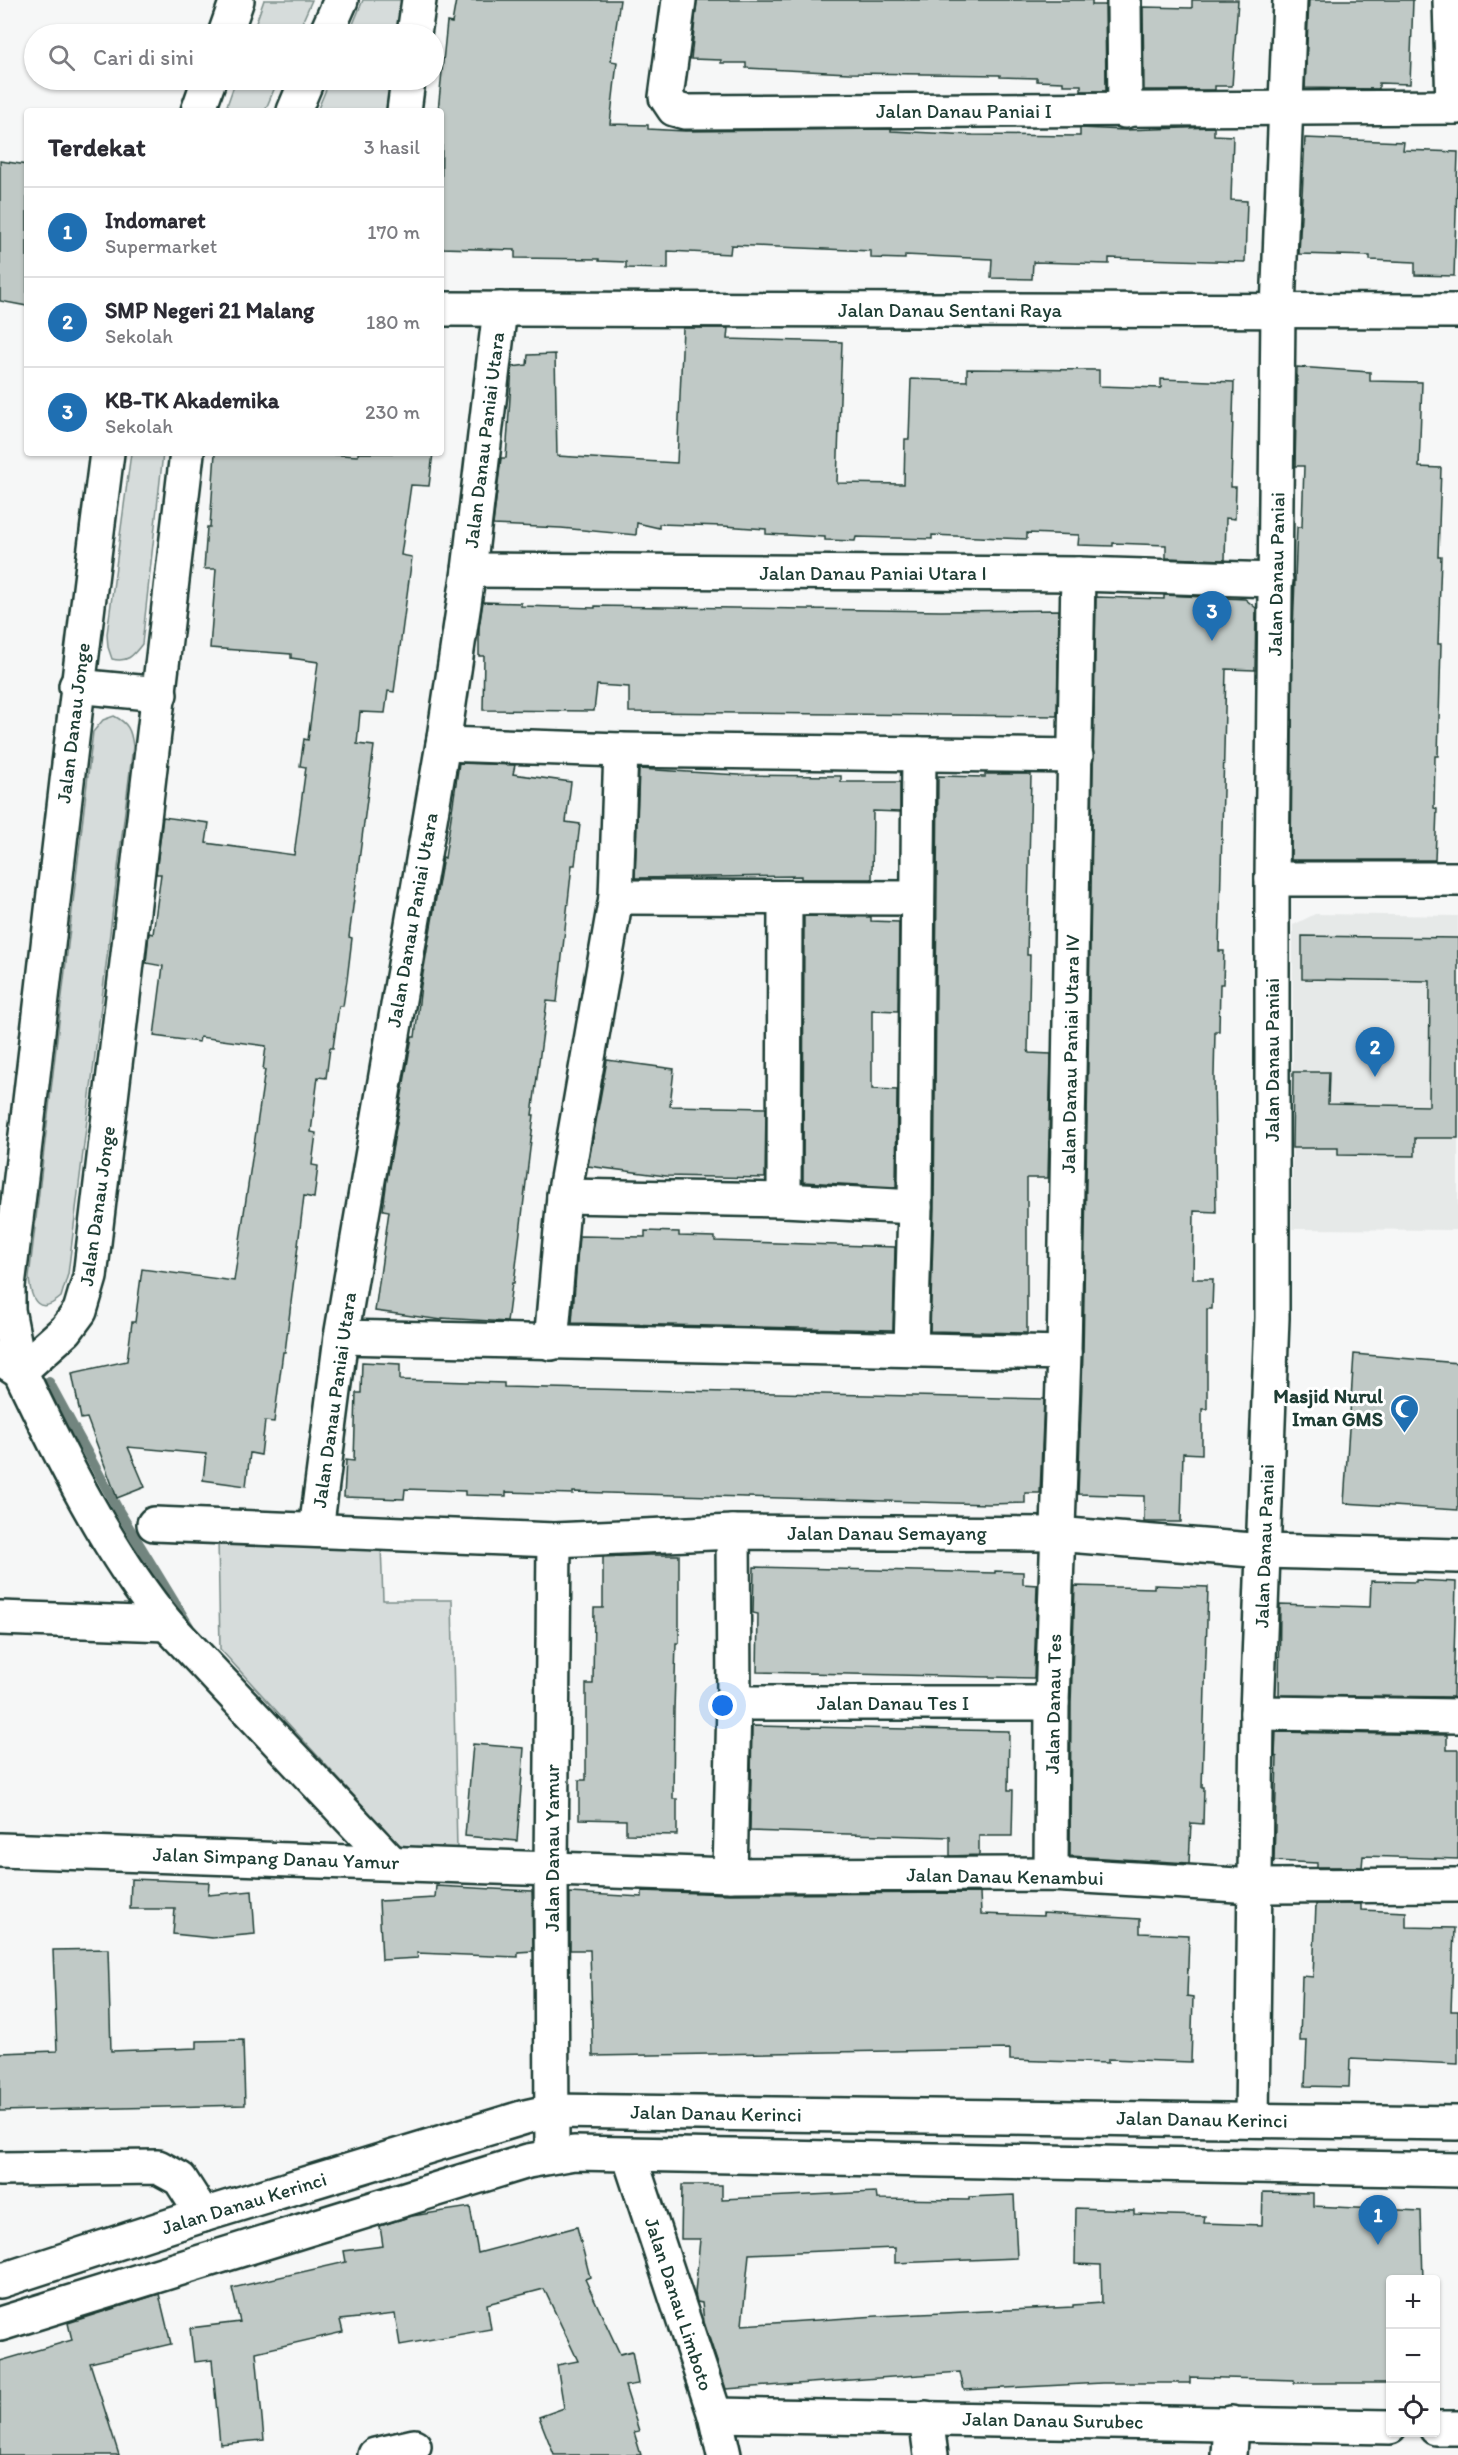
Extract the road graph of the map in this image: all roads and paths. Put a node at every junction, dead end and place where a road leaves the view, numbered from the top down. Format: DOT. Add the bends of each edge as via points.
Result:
graph roads {
  1 [pos="237,0"];
  2 [pos="340,0"];
  3 [pos="418,0"];
  4 [pos="679,0"];
  5 [pos="1124,0"];
  6 [pos="1290,0"];
  7 [pos="1450,0"];
  8 [pos="229,24"];
  9 [pos="330,24"];
  10 [pos="415,24"];
  11 [pos="205,90"];
  12 [pos="303,90"];
  13 [pos="407,90"];
  14 [pos="1456,107"];
  15 [pos="199,108"];
  16 [pos="295,108"];
  17 [pos="404,108"];
  18 [pos="1287,108"];
  19 [pos="1125,111"];
  20 [pos="444,309"];
  21 [pos="500,309"];
  22 [pos="1278,310"];
  23 [pos="1458,311"];
  24 [pos="107,456"];
  25 [pos="187,456"];
  26 [pos="469,570"];
  27 [pos="1078,574"];
  28 [pos="1276,580"];
  29 [pos="76,686"];
  30 [pos="160,694"];
  31 [pos="443,744"];
  32 [pos="621,750"];
  33 [pos="919,754"];
  34 [pos="1076,756"];
  35 [pos="1272,879"];
  36 [pos="1458,879"];
  37 [pos="616,897"];
  38 [pos="785,898"];
  39 [pos="917,898"];
  40 [pos="564,1196"];
  41 [pos="784,1200"];
  42 [pos="915,1207"];
  43 [pos="341,1337"];
  44 [pos="551,1343"];
  45 [pos="910,1348"];
  46 [pos="1064,1353"];
  47 [pos="6,1364"];
  48 [pos="154,1524"];
  49 [pos="316,1530"];
  50 [pos="733,1532"];
  51 [pos="1056,1534"];
  52 [pos="554,1540"];
  53 [pos="1264,1551"];
  54 [pos="1458,1556"];
  55 [pos="0,1617"];
  56 [pos="167,1624"];
  57 [pos="734,1703"];
  58 [pos="1052,1703"];
  59 [pos="1257,1713"];
  60 [pos="1458,1716"];
  61 [pos="0,1850"];
  62 [pos="391,1862"];
  63 [pos="551,1869"];
  64 [pos="1051,1874"];
  65 [pos="730,1875"];
  66 [pos="1254,1886"];
  67 [pos="1458,1886"];
  68 [pos="552,2111"];
  69 [pos="1252,2120"];
  70 [pos="1458,2123"];
  71 [pos="629,2155"];
  72 [pos="552,2156"];
  73 [pos="0,2169"];
  74 [pos="1458,2170"];
  75 [pos="203,2215"];
  76 [pos="0,2281"];
  77 [pos="0,2324"];
  78 [pos="715,2415"];
  79 [pos="926,2418"];
  80 [pos="1231,2422"];
  81 [pos="1386,2427"];
  82 [pos="1440,2428"];
  83 [pos="1458,2428"];
  84 [pos="414,2446"];
  85 [pos="375,2455"];
  86 [pos="724,2455"];
  87 [pos="931,2455"];
  88 [pos="1229,2455"];
  1 -- 8 [label="street"];
  2 -- 9 [label="street"];
  3 -- 10 [label="street"];
  4 -- 19 [label="street, Jalan Danau Paniai I" via="666,97 674,110"];
  5 -- 19 [label="street"];
  6 -- 18 [label="street, Jalan Danau Paniai"];
  7 -- 14 [label="street"];
  11 -- 15 [label="street"];
  12 -- 16 [label="street"];
  13 -- 17 [label="street"];
  14 -- 18 [label="street, Jalan Danau Paniai I"];
  18 -- 19 [label="street, Jalan Danau Paniai I"];
  18 -- 22 [label="street, Jalan Danau Paniai"];
  20 -- 21 [label="street, Jalan Danau Sentani Raya"];
  21 -- 22 [label="street, Jalan Danau Sentani Raya"];
  21 -- 26 [label="street, Jalan Danau Paniai Utara"];
  22 -- 23 [label="street, Jalan Danau Sentani Raya"];
  22 -- 28 [label="street, Jalan Danau Paniai"];
  24 -- 29 [label="street, Jalan Danau Jonge"];
  25 -- 30 [label="street, Jalan Danau Jonge"];
  26 -- 27 [label="street, Jalan Danau Paniai Utara I"];
  26 -- 31 [label="street, Jalan Danau Paniai Utara"];
  27 -- 28 [label="street, Jalan Danau Paniai Utara I"];
  27 -- 34 [label="street, Jalan Danau Paniai Utara IV"];
  28 -- 35 [label="street, Jalan Danau Paniai"];
  29 -- 30 [label="street"];
  29 -- 47 [label="street, Jalan Danau Jonge" via="8,1286"];
  30 -- 47 [label="street, Jalan Danau Jonge" via="90,1277 80,1311 66,1330"];
  31 -- 32 [label="street"];
  31 -- 43 [label="street, Jalan Danau Paniai Utara"];
  32 -- 33 [label="street"];
  32 -- 37 [label="street"];
  33 -- 34 [label="street"];
  33 -- 39 [label="street"];
  34 -- 46 [label="street, Jalan Danau Paniai Utara IV"];
  35 -- 36 [label="street"];
  35 -- 53 [label="street, Jalan Danau Paniai" via="1272,1318"];
  37 -- 38 [label="street"];
  37 -- 40 [label="street"];
  38 -- 39 [label="street"];
  38 -- 41 [label="street"];
  39 -- 42 [label="street"];
  40 -- 41 [label="street"];
  40 -- 44 [label="street"];
  41 -- 42 [label="street"];
  42 -- 45 [label="street"];
  43 -- 44 [label="street"];
  43 -- 49 [label="street, Jalan Danau Paniai Utara"];
  44 -- 45 [label="street"];
  45 -- 46 [label="street"];
  46 -- 51 [label="street, Jalan Danau Paniai Utara IV"];
  47 -- 56 [label="street" via="98,1522"];
  48 -- 49 [label="street, Jalan Danau Semayang"];
  49 -- 52 [label="street, Jalan Danau Semayang"];
  50 -- 51 [label="street, Jalan Danau Semayang"];
  50 -- 52 [label="street, Jalan Danau Semayang"];
  50 -- 57 [label="street"];
  51 -- 53 [label="street, Jalan Danau Semayang"];
  51 -- 58 [label="street, Jalan Danau Tes"];
  52 -- 63 [label="street, Jalan Danau Yamur"];
  53 -- 54 [label="street, Jalan Danau Semayang"];
  53 -- 59 [label="street, Jalan Danau Paniai"];
  55 -- 56 [label="street"];
  56 -- 62 [label="street"];
  57 -- 58 [label="street, Jalan Danau Tes I"];
  57 -- 65 [label="street"];
  58 -- 64 [label="street, Jalan Danau Tes"];
  59 -- 60 [label="street"];
  59 -- 66 [label="street, Jalan Danau Paniai"];
  61 -- 62 [label="street, Jalan Simpang Danau Yamur"];
  62 -- 63 [label="street, Jalan Simpang Danau Yamur"];
  63 -- 65 [label="street, Jalan Danau Kenambui"];
  63 -- 68 [label="street, Jalan Danau Yamur"];
  64 -- 65 [label="street, Jalan Danau Kenambui"];
  64 -- 66 [label="street, Jalan Danau Kenambui"];
  66 -- 67 [label="street, Jalan Danau Kenambui"];
  66 -- 69 [label="street, Jalan Danau Paniai"];
  68 -- 69 [label="street, Jalan Danau Kerinci"];
  68 -- 72 [label="street, Jalan Danau Yamur"];
  68 -- 75 [label="street, Jalan Danau Kerinci"];
  69 -- 70 [label="street, Jalan Danau Kerinci"];
  71 -- 72 [label="street"];
  71 -- 74 [label="street"];
  71 -- 78 [label="street, Jalan Danau Limboto"];
  72 -- 77 [label="street"];
  73 -- 75 [label="street" via="158,2167 180,2179"];
  75 -- 76 [label="street, Jalan Danau Kerinci"];
  78 -- 79 [label="street, Jalan Danau Surubec"];
  78 -- 86 [label="street, Jalan Danau Limboto"];
  79 -- 80 [label="street, Jalan Danau Surubec"];
  79 -- 87 [label="street"];
  80 -- 81 [label="street, Jalan Danau Surubec"];
  80 -- 88 [label="street"];
  82 -- 83 [label="street"];
  84 -- 85 [label="street"];
}
